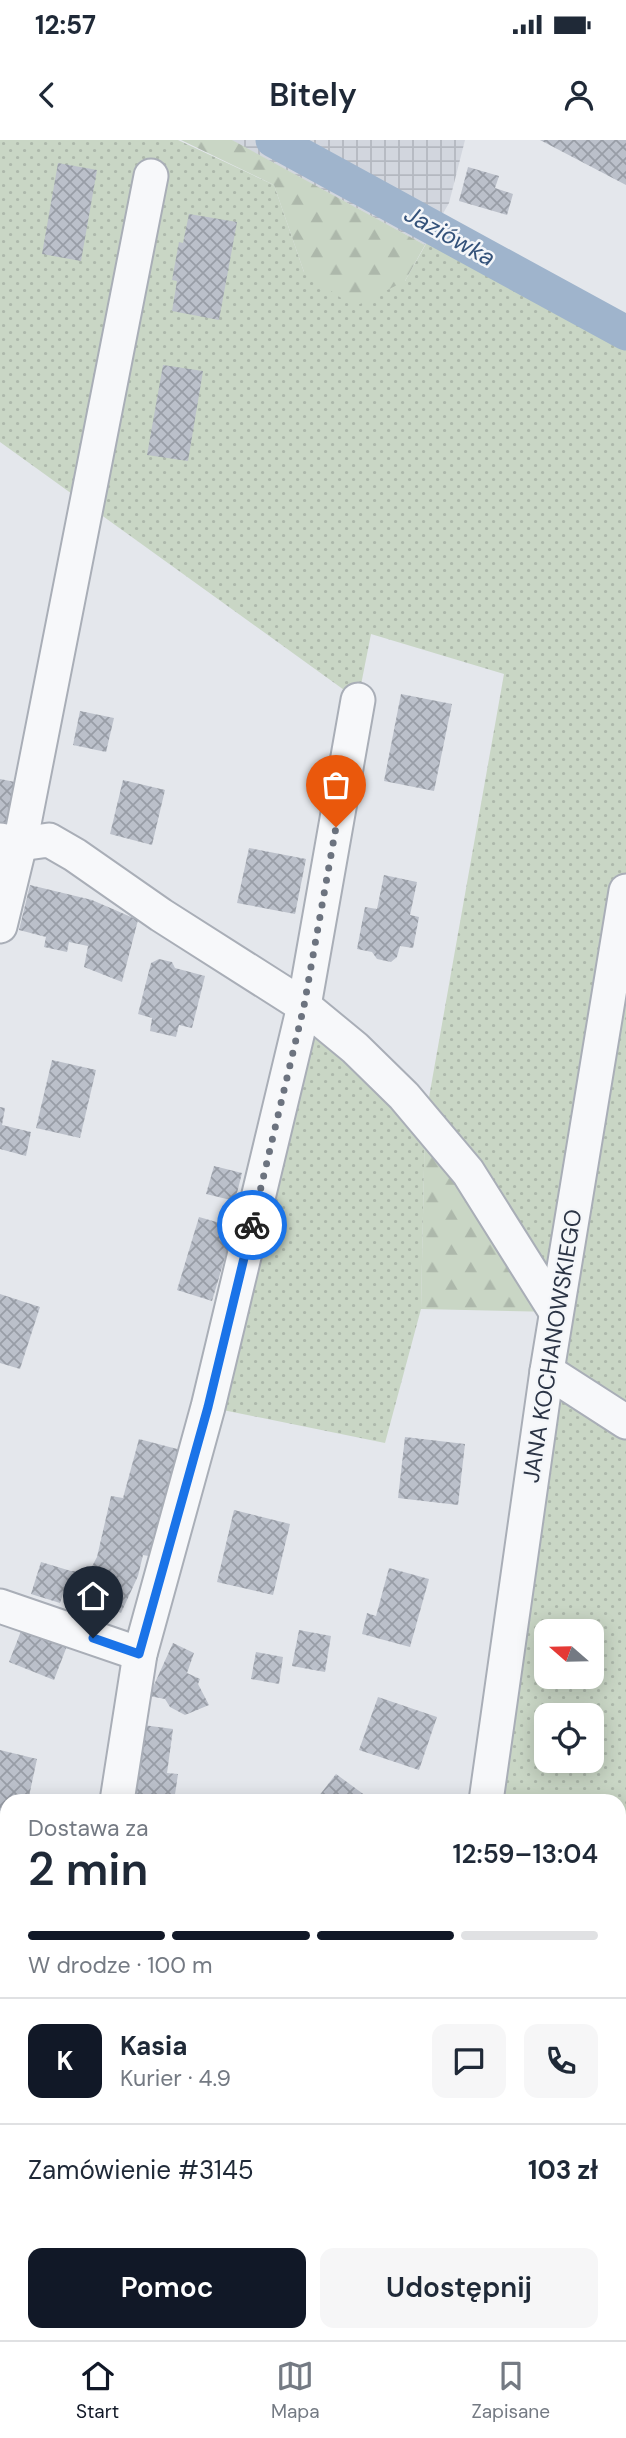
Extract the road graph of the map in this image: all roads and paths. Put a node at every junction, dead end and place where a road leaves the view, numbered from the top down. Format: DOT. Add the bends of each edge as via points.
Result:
graph roads {
  1 [pos="151,176"];
  2 [pos="358,700"];
  3 [pos="10,842"];
  4 [pos="626,891"];
  5 [pos="0,926"];
  6 [pos="304,1006"];
  7 [pos="556,1312"];
  8 [pos="547,1371"];
  9 [pos="626,1422"];
  10 [pos="0,1606"];
  11 [pos="139,1654"];
  12 [pos="118,1794"];
  13 [pos="487,1794"];
  1 -- 3 [label="street"];
  2 -- 6 [label="street"];
  3 -- 5 [label="street"];
  3 -- 6 [label="street" via="49,840"];
  4 -- 7 [label="street, JANA KOCHANOWSKIEGO"];
  6 -- 7 [label="street" via="404,1096 459,1162"];
  6 -- 11 [label="street" via="208,1407"];
  7 -- 8 [label="street, JANA KOCHANOWSKIEGO"];
  8 -- 9 [label="street"];
  8 -- 13 [label="street, JANA KOCHANOWSKIEGO"];
  10 -- 11 [label="street"];
  11 -- 12 [label="street"];
}
